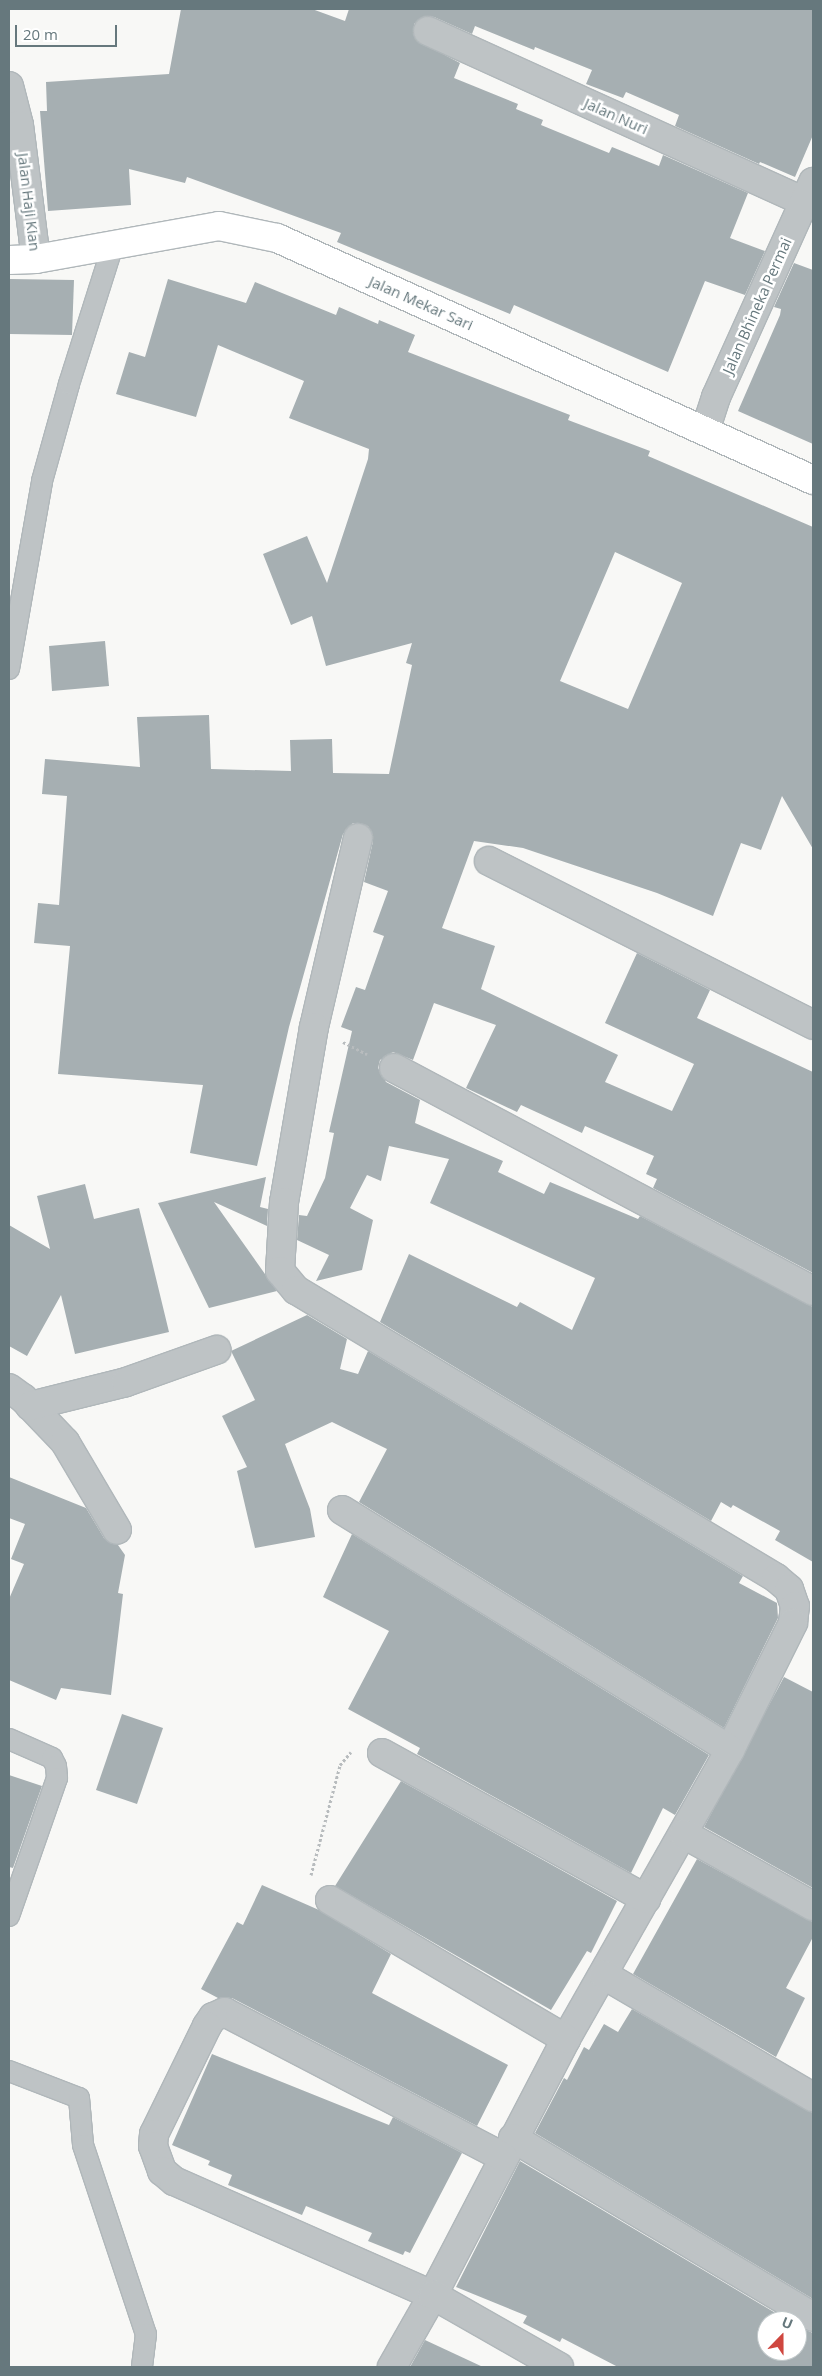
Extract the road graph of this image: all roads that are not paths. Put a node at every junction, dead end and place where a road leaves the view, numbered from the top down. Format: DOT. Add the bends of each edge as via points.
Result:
graph roads {
  1 [pos="428,31"];
  2 [pos="9,86"];
  3 [pos="810,196"];
  4 [pos="113,245"];
  5 [pos="36,259"];
  6 [pos="9,260"];
  7 [pos="705,432"];
  8 [pos="813,480"];
  9 [pos="9,668"];
  10 [pos="358,838"];
  11 [pos="489,861"];
  12 [pos="813,1024"];
  13 [pos="394,1068"];
  14 [pos="813,1291"];
  15 [pos="216,1350"];
  16 [pos="9,1388"];
  17 [pos="30,1406"];
  18 [pos="342,1510"];
  19 [pos="117,1530"];
  20 [pos="9,1739"];
  21 [pos="730,1750"];
  22 [pos="382,1752"];
  23 [pos="684,1834"];
  24 [pos="646,1899"];
  25 [pos="330,1900"];
  26 [pos="813,1906"];
  27 [pos="9,1916"];
  28 [pos="604,1975"];
  29 [pos="566,2039"];
  30 [pos="9,2071"];
  31 [pos="813,2097"];
  32 [pos="508,2147"];
  33 [pos="433,2294"];
  34 [pos="813,2317"];
  35 [pos="142,2367"];
  36 [pos="392,2367"];
  37 [pos="558,2367"];
  1 -- 3 [label="street, Jalan Nuri"];
  2 -- 5 [label="street, Jalan Haji Kian" via="19,125"];
  3 -- 7 [label="street, Jalan Bhineka Permai" via="716,397"];
  4 -- 5 [label="main road, Jalan Mekar Sari"];
  4 -- 7 [label="main road, Jalan Mekar Sari" via="219,226 278,238"];
  4 -- 9 [label="lane" via="42,481"];
  5 -- 6 [label="main road, Jalan Mekar Sari"];
  7 -- 8 [label="main road, Jalan Mekar Sari"];
  10 -- 21 [label="street" via="314,1027 284,1202 280,1271 296,1290 768,1572 789,1589 795,1606 793,1622"];
  11 -- 12 [label="street"];
  13 -- 14 [label="street"];
  15 -- 17 [label="street" via="126,1382"];
  16 -- 17 [label="street"];
  17 -- 19 [label="street" via="65,1442"];
  18 -- 21 [label="street"];
  20 -- 27 [label="lane" via="52,1758 57,1778"];
  21 -- 23 [label="street"];
  22 -- 24 [label="street"];
  23 -- 24 [label="street"];
  23 -- 26 [label="street"];
  24 -- 28 [label="street"];
  25 -- 29 [label="street"];
  28 -- 29 [label="street"];
  28 -- 31 [label="street"];
  29 -- 32 [label="street"];
  30 -- 35 [label="lane" via="79,2098 83,2145 146,2334"];
  32 -- 33 [label="street"];
  32 -- 33 [label="street" via="225,2012 213,2017 207,2026 154,2134 153,2146 162,2170 174,2181"];
  32 -- 34 [label="street"];
  33 -- 36 [label="street"];
  33 -- 37 [label="street"];
}
